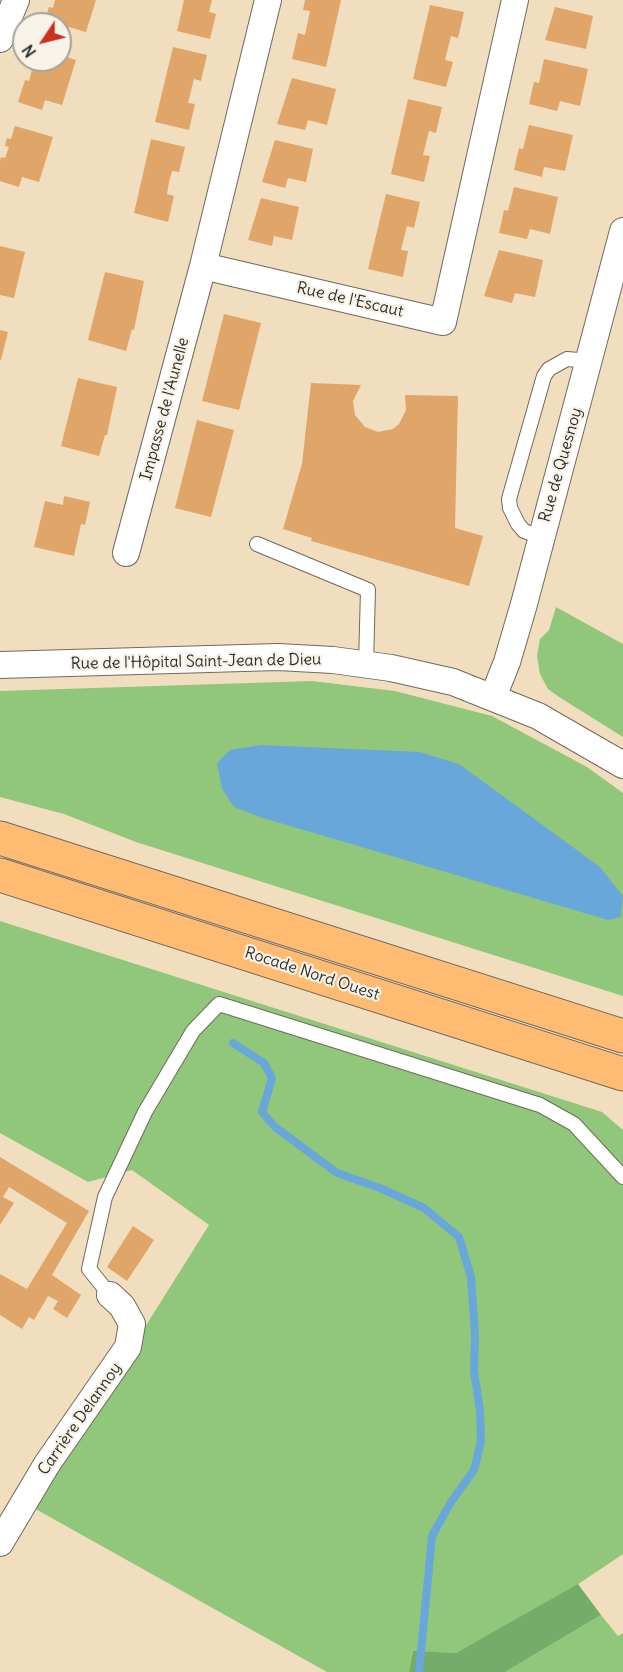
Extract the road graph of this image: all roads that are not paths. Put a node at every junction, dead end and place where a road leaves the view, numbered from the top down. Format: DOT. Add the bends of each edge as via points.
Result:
graph roads {
  1 [pos="16,0"];
  2 [pos="268,0"];
  3 [pos="515,0"];
  4 [pos="0,39"];
  5 [pos="623,231"];
  6 [pos="203,266"];
  7 [pos="613,315"];
  8 [pos="590,361"];
  9 [pos="541,537"];
  10 [pos="257,544"];
  11 [pos="126,553"];
  12 [pos="366,664"];
  13 [pos="0,665"];
  14 [pos="493,697"];
  15 [pos="623,765"];
  16 [pos="0,837"];
  17 [pos="0,875"];
  18 [pos="623,1036"];
  19 [pos="623,1074"];
  20 [pos="623,1176"];
  21 [pos="110,1295"];
  22 [pos="0,1543"];
  1 -- 4 [label="street"];
  2 -- 6 [label="street"];
  3 -- 6 [label="street, Rue de l'Escaut" via="443,322"];
  5 -- 7 [label="street, Rue de Quesnoy"];
  6 -- 11 [label="street, Impasse de l'Aunelle"];
  7 -- 8 [label="street, Rue de Quesnoy"];
  8 -- 9 [label="street, Rue de Quesnoy"];
  8 -- 9 [label="lane" via="567,358 544,376 509,499 518,524 524,531"];
  9 -- 14 [label="street, Rue de Quesnoy" via="507,662"];
  10 -- 12 [label="lane" via="368,590"];
  12 -- 13 [label="street, Rue de l'Hôpital Saint-Jean de Dieu" via="278,657"];
  12 -- 14 [label="street, Rue de l'Hôpital Saint-Jean de Dieu" via="442,680"];
  14 -- 15 [label="street, Rue de l'Hôpital Saint-Jean de Dieu" via="564,728"];
  16 -- 18 [label="highway"];
  17 -- 19 [label="highway, Rocade Nord Ouest"];
  20 -- 21 [label="lane" via="573,1124 540,1105 219,1004 187,1041 145,1112 105,1197 88,1269"];
  21 -- 22 [label="street, Carrière Delannoy" via="132,1324 128,1347 47,1464"];
}
